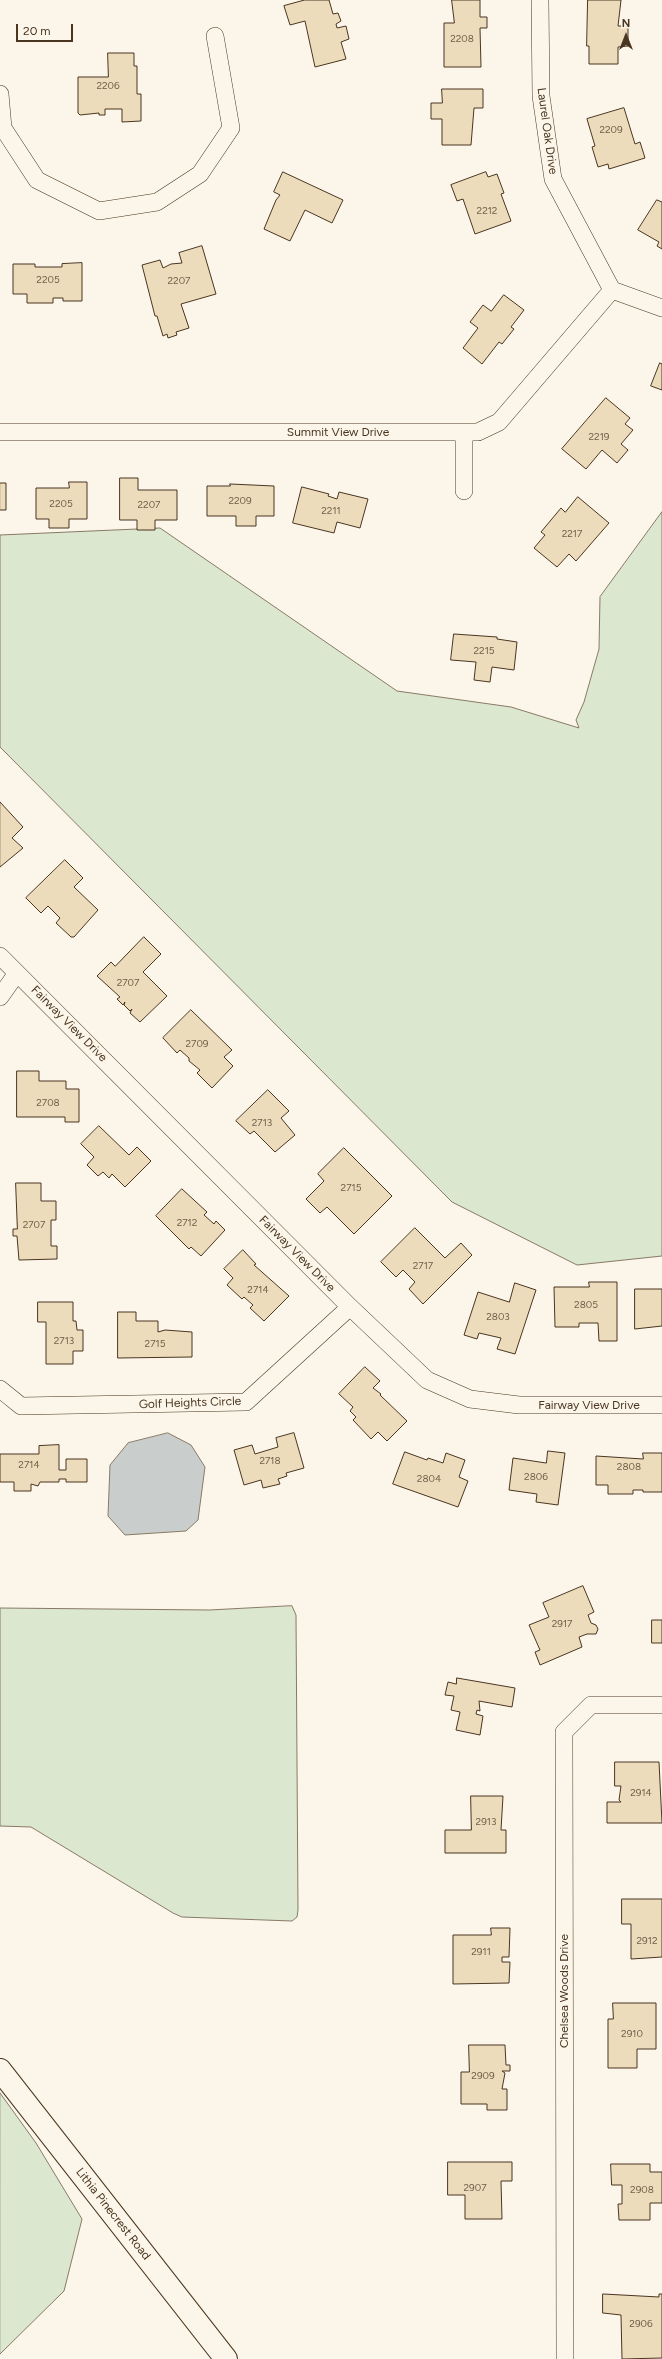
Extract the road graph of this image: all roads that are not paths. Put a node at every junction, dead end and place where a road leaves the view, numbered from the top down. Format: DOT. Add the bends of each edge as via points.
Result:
graph roads {
  1 [pos="540,0"];
  2 [pos="215,36"];
  3 [pos="0,94"];
  4 [pos="612,290"];
  5 [pos="662,308"];
  6 [pos="0,432"];
  7 [pos="464,432"];
  8 [pos="464,491"];
  9 [pos="0,956"];
  10 [pos="18,973"];
  11 [pos="0,997"];
  12 [pos="350,1307"];
  13 [pos="0,1389"];
  14 [pos="662,1405"];
  15 [pos="662,1705"];
  16 [pos="0,2070"];
  17 [pos="226,2359"];
  18 [pos="565,2359"];
  1 -- 4 [label="street, Laurel Oak Drive" via="541,96 553,179"];
  2 -- 3 [label="street" via="231,128 200,174 157,202 99,211 37,180 4,128"];
  4 -- 5 [label="street"];
  4 -- 7 [label="street, Summit View Drive" via="499,422 478,432"];
  6 -- 7 [label="street, Summit View Drive"];
  7 -- 8 [label="street"];
  9 -- 10 [label="street, Fairway View Drive"];
  10 -- 11 [label="street"];
  10 -- 12 [label="street, Fairway View Drive"];
  12 -- 13 [label="street, Golf Heights Circle" via="246,1402 21,1406"];
  12 -- 14 [label="street, Fairway View Drive" via="427,1380 470,1399 519,1405"];
  15 -- 18 [label="street, Chelsea Woods Drive" via="591,1705 564,1732"];
  16 -- 17 [label="main road, Lithia Pinecrest Road"];
}
